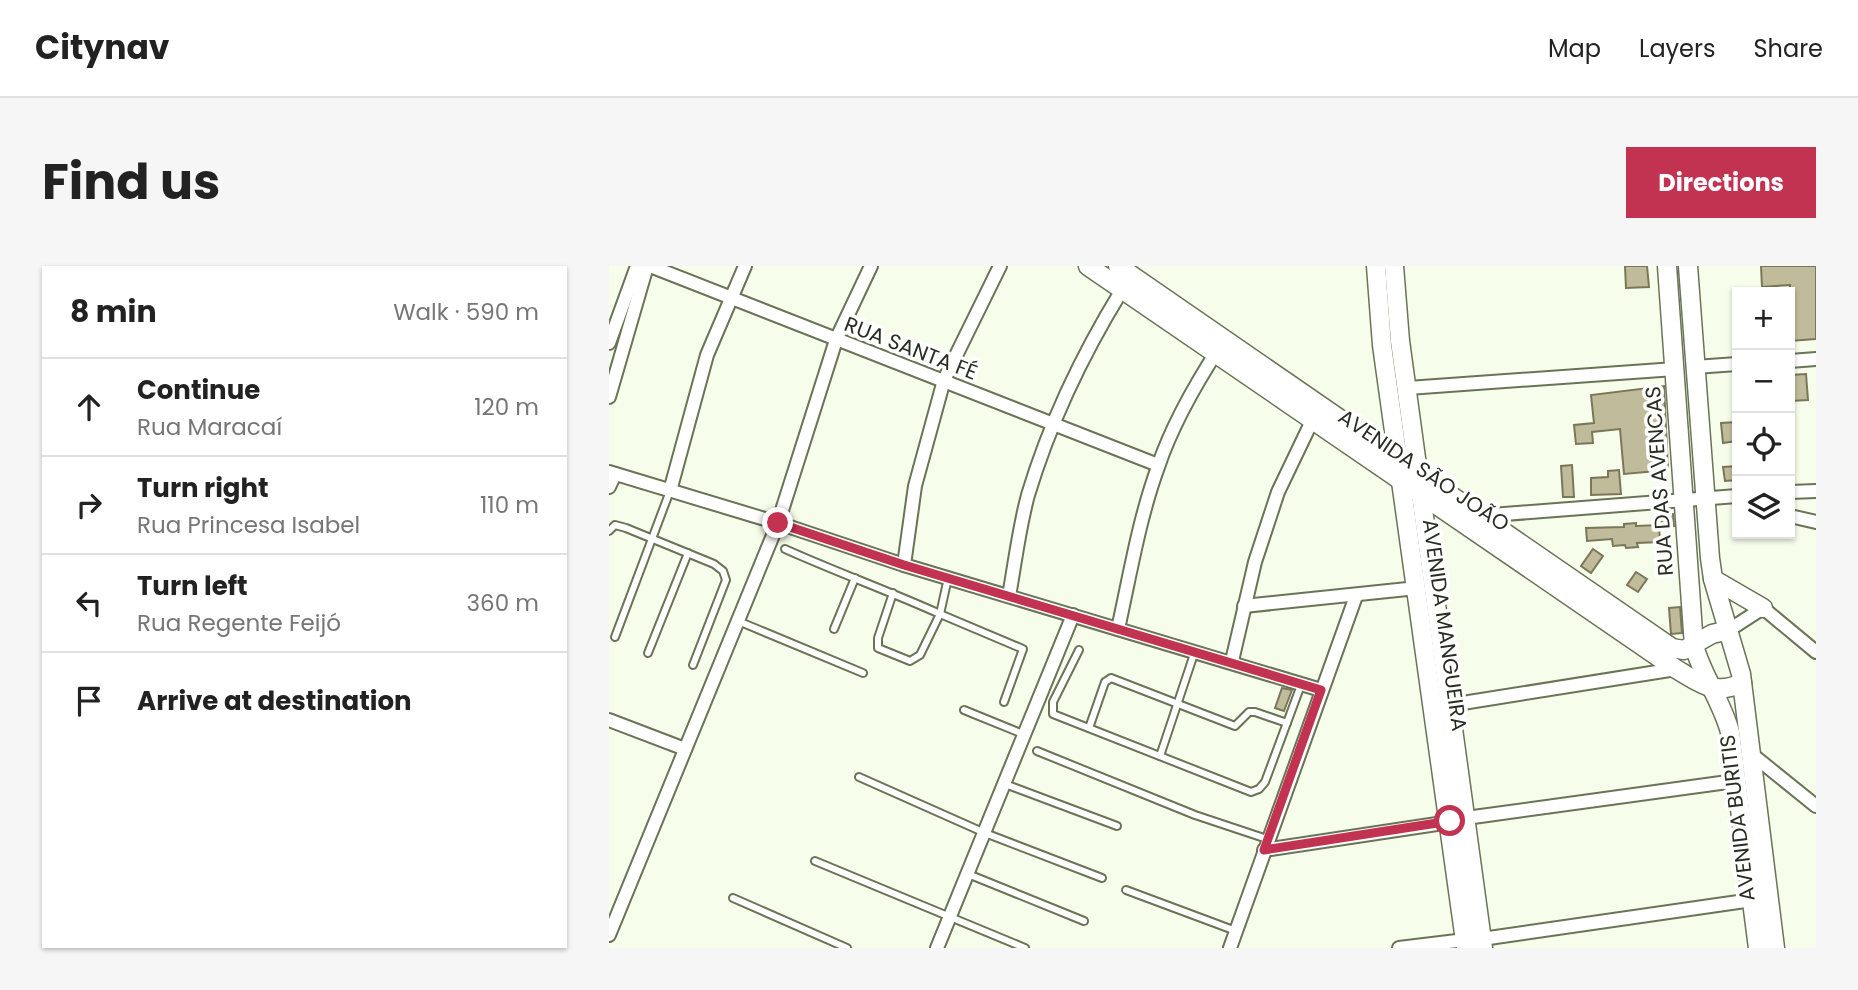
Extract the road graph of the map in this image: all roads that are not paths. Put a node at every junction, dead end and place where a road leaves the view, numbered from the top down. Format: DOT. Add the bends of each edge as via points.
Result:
graph roads {
  1 [pos="637,266"];
  2 [pos="649,266"];
  3 [pos="745,266"];
  4 [pos="871,266"];
  5 [pos="1000,266"];
  6 [pos="1088,266"];
  7 [pos="1118,266"];
  8 [pos="1376,266"];
  9 [pos="1394,266"];
  10 [pos="1667,266"];
  11 [pos="1688,266"];
  12 [pos="1122,290"];
  13 [pos="730,295"];
  14 [pos="1225,338"];
  15 [pos="836,340"];
  16 [pos="609,343"];
  17 [pos="1215,354"];
  18 [pos="1816,359"];
  19 [pos="1795,361"];
  20 [pos="1732,364"];
  21 [pos="1695,367"];
  22 [pos="1675,369"];
  23 [pos="944,380"];
  24 [pos="1408,388"];
  25 [pos="609,397"];
  26 [pos="1312,421"];
  27 [pos="1052,425"];
  28 [pos="1678,428"];
  29 [pos="1700,429"];
  30 [pos="1398,459"];
  31 [pos="1158,465"];
  32 [pos="612,473"];
  33 [pos="1418,475"];
  34 [pos="1401,483"];
  35 [pos="609,487"];
  36 [pos="670,491"];
  37 [pos="1816,491"];
  38 [pos="1795,492"];
  39 [pos="1732,496"];
  40 [pos="1422,497"];
  41 [pos="1706,498"];
  42 [pos="1683,500"];
  43 [pos="1732,504"];
  44 [pos="1479,516"];
  45 [pos="1795,517"];
  46 [pos="1816,522"];
  47 [pos="778,523"];
  48 [pos="609,531"];
  49 [pos="652,539"];
  50 [pos="785,549"];
  51 [pos="688,553"];
  52 [pos="904,565"];
  53 [pos="855,578"];
  54 [pos="948,578"];
  55 [pos="1713,579"];
  56 [pos="1417,588"];
  57 [pos="893,593"];
  58 [pos="1009,596"];
  59 [pos="1356,596"];
  60 [pos="1244,606"];
  61 [pos="1763,608"];
  62 [pos="940,614"];
  63 [pos="1073,615"];
  64 [pos="738,621"];
  65 [pos="834,629"];
  66 [pos="1118,629"];
  67 [pos="1729,630"];
  68 [pos="615,637"];
  69 [pos="1694,646"];
  70 [pos="1079,650"];
  71 [pos="1195,651"];
  72 [pos="1816,652"];
  73 [pos="648,653"];
  74 [pos="1232,661"];
  75 [pos="693,665"];
  76 [pos="1676,669"];
  77 [pos="863,673"];
  78 [pos="1302,683"];
  79 [pos="1742,683"];
  80 [pos="1321,690"];
  81 [pos="1711,690"];
  82 [pos="1004,702"];
  83 [pos="1177,705"];
  84 [pos="1450,705"];
  85 [pos="964,710"];
  86 [pos="609,720"];
  87 [pos="1287,723"];
  88 [pos="1089,728"];
  89 [pos="1025,735"];
  90 [pos="685,749"];
  91 [pos="1037,751"];
  92 [pos="1160,755"];
  93 [pos="1753,755"];
  94 [pos="859,777"];
  95 [pos="1735,781"];
  96 [pos="1005,784"];
  97 [pos="1816,806"];
  98 [pos="1458,820"];
  99 [pos="1117,826"];
  100 [pos="985,833"];
  101 [pos="1266,845"];
  102 [pos="815,861"];
  103 [pos="968,874"];
  104 [pos="1102,878"];
  105 [pos="1126,890"];
  106 [pos="733,898"];
  107 [pos="1752,900"];
  108 [pos="949,918"];
  109 [pos="1084,921"];
  110 [pos="1235,931"];
  111 [pos="609,935"];
  112 [pos="1474,944"];
  113 [pos="847,948"];
  114 [pos="937,948"];
  115 [pos="1025,948"];
  116 [pos="1230,948"];
  117 [pos="1399,948"];
  118 [pos="1758,948"];
  119 [pos="1775,948"];
  1 -- 16 [label="street"];
  2 -- 13 [label="street, RUA SANTA FÉ"];
  2 -- 25 [label="street"];
  3 -- 13 [label="street"];
  4 -- 15 [label="street"];
  5 -- 23 [label="street"];
  6 -- 12 [label="street, AVENIDA SÃO JOÃO"];
  7 -- 14 [label="street, AVENIDA SÃO JOÃO"];
  8 -- 30 [label="street, AVENIDA MANGUEIRA"];
  9 -- 24 [label="street, AVENIDA MANGUEIRA"];
  10 -- 22 [label="street, RUA DAS AVENCAS"];
  11 -- 21 [label="street"];
  12 -- 17 [label="street, AVENIDA SÃO JOÃO"];
  12 -- 27 [label="street" via="1088,344"];
  13 -- 15 [label="street, RUA SANTA FÉ"];
  13 -- 36 [label="street" via="707,355"];
  14 -- 17 [label="street"];
  14 -- 30 [label="street, AVENIDA SÃO JOÃO"];
  15 -- 23 [label="street, RUA SANTA FÉ"];
  15 -- 47 [label="street"];
  17 -- 26 [label="street, AVENIDA SÃO JOÃO"];
  17 -- 31 [label="street" via="1191,392"];
  18 -- 19 [label="street"];
  20 -- 21 [label="street"];
  21 -- 29 [label="street"];
  22 -- 24 [label="street"];
  22 -- 28 [label="street, RUA DAS AVENCAS"];
  23 -- 27 [label="street, RUA SANTA FÉ"];
  23 -- 52 [label="street" via="915,486"];
  24 -- 33 [label="street, AVENIDA MANGUEIRA"];
  26 -- 34 [label="street, AVENIDA SÃO JOÃO"];
  26 -- 60 [label="street" via="1277,492"];
  27 -- 31 [label="street, RUA SANTA FÉ"];
  27 -- 58 [label="street" via="1028,498"];
  28 -- 29 [label="street"];
  28 -- 42 [label="street, RUA DAS AVENCAS"];
  29 -- 41 [label="street"];
  30 -- 33 [label="street, AVENIDA SÃO JOÃO"];
  30 -- 34 [label="street, AVENIDA MANGUEIRA"];
  31 -- 66 [label="street"];
  32 -- 35 [label="street"];
  32 -- 36 [label="street"];
  33 -- 40 [label="street, AVENIDA MANGUEIRA"];
  33 -- 44 [label="street, AVENIDA SÃO JOÃO"];
  34 -- 40 [label="street, AVENIDA SÃO JOÃO"];
  34 -- 56 [label="street, AVENIDA MANGUEIRA"];
  36 -- 47 [label="street"];
  36 -- 49 [label="lane"];
  37 -- 38 [label="street"];
  39 -- 41 [label="street"];
  40 -- 76 [label="street, AVENIDA SÃO JOÃO"];
  40 -- 84 [label="street, AVENIDA MANGUEIRA"];
  41 -- 42 [label="street"];
  41 -- 43 [label="street"];
  41 -- 55 [label="street"];
  42 -- 44 [label="street"];
  42 -- 69 [label="street, RUA DAS AVENCAS"];
  44 -- 69 [label="street, AVENIDA SÃO JOÃO" via="1672,648"];
  45 -- 46 [label="street"];
  47 -- 52 [label="street"];
  47 -- 64 [label="street"];
  48 -- 49 [label="lane" via="615,525"];
  49 -- 51 [label="lane"];
  49 -- 68 [label="lane"];
  50 -- 53 [label="lane"];
  51 -- 73 [label="lane"];
  51 -- 75 [label="lane" via="723,570 726,580"];
  52 -- 54 [label="street"];
  53 -- 57 [label="lane"];
  53 -- 65 [label="lane"];
  54 -- 58 [label="street"];
  54 -- 62 [label="lane"];
  55 -- 61 [label="street"];
  55 -- 67 [label="street"];
  56 -- 59 [label="street"];
  56 -- 98 [label="street, AVENIDA MANGUEIRA"];
  57 -- 62 [label="lane"];
  57 -- 62 [label="lane" via="878,638 878,648 891,654 910,661 920,655"];
  58 -- 63 [label="street"];
  59 -- 60 [label="street"];
  59 -- 80 [label="street"];
  60 -- 74 [label="street"];
  61 -- 67 [label="street"];
  61 -- 72 [label="street"];
  62 -- 82 [label="lane" via="1023,649"];
  63 -- 66 [label="street"];
  63 -- 89 [label="street"];
  64 -- 77 [label="lane"];
  64 -- 90 [label="street"];
  66 -- 71 [label="street"];
  67 -- 69 [label="street"];
  67 -- 79 [label="street"];
  69 -- 81 [label="street, RUA DAS AVENCAS"];
  70 -- 88 [label="lane" via="1052,707 1053,714"];
  71 -- 74 [label="street"];
  71 -- 83 [label="lane"];
  74 -- 78 [label="street"];
  76 -- 81 [label="street, AVENIDA SÃO JOÃO"];
  76 -- 84 [label="street"];
  78 -- 80 [label="street"];
  78 -- 87 [label="lane"];
  79 -- 81 [label="street"];
  79 -- 93 [label="street, AVENIDA BURITIS"];
  80 -- 101 [label="street"];
  81 -- 95 [label="street, AVENIDA BURITIS" via="1727,720"];
  83 -- 87 [label="lane" via="1235,726 1249,712"];
  83 -- 88 [label="lane" via="1111,678 1105,682"];
  83 -- 92 [label="lane"];
  84 -- 98 [label="street, AVENIDA MANGUEIRA"];
  85 -- 89 [label="lane"];
  86 -- 90 [label="street"];
  87 -- 92 [label="lane" via="1265,782 1251,792"];
  88 -- 92 [label="lane"];
  89 -- 96 [label="street"];
  90 -- 111 [label="street"];
  91 -- 101 [label="lane"];
  93 -- 97 [label="street"];
  93 -- 119 [label="street, AVENIDA BURITIS"];
  94 -- 100 [label="lane"];
  95 -- 98 [label="street"];
  95 -- 107 [label="street, AVENIDA BURITIS"];
  96 -- 99 [label="lane"];
  96 -- 100 [label="street"];
  98 -- 101 [label="street"];
  98 -- 112 [label="street, AVENIDA MANGUEIRA"];
  100 -- 103 [label="street"];
  100 -- 104 [label="lane"];
  101 -- 110 [label="street"];
  102 -- 108 [label="lane"];
  103 -- 108 [label="street"];
  103 -- 109 [label="lane"];
  105 -- 110 [label="lane"];
  106 -- 113 [label="lane"];
  107 -- 112 [label="street"];
  107 -- 118 [label="street, AVENIDA BURITIS"];
  108 -- 114 [label="street"];
  108 -- 115 [label="lane"];
  110 -- 116 [label="street"];
  112 -- 117 [label="street"];
}
